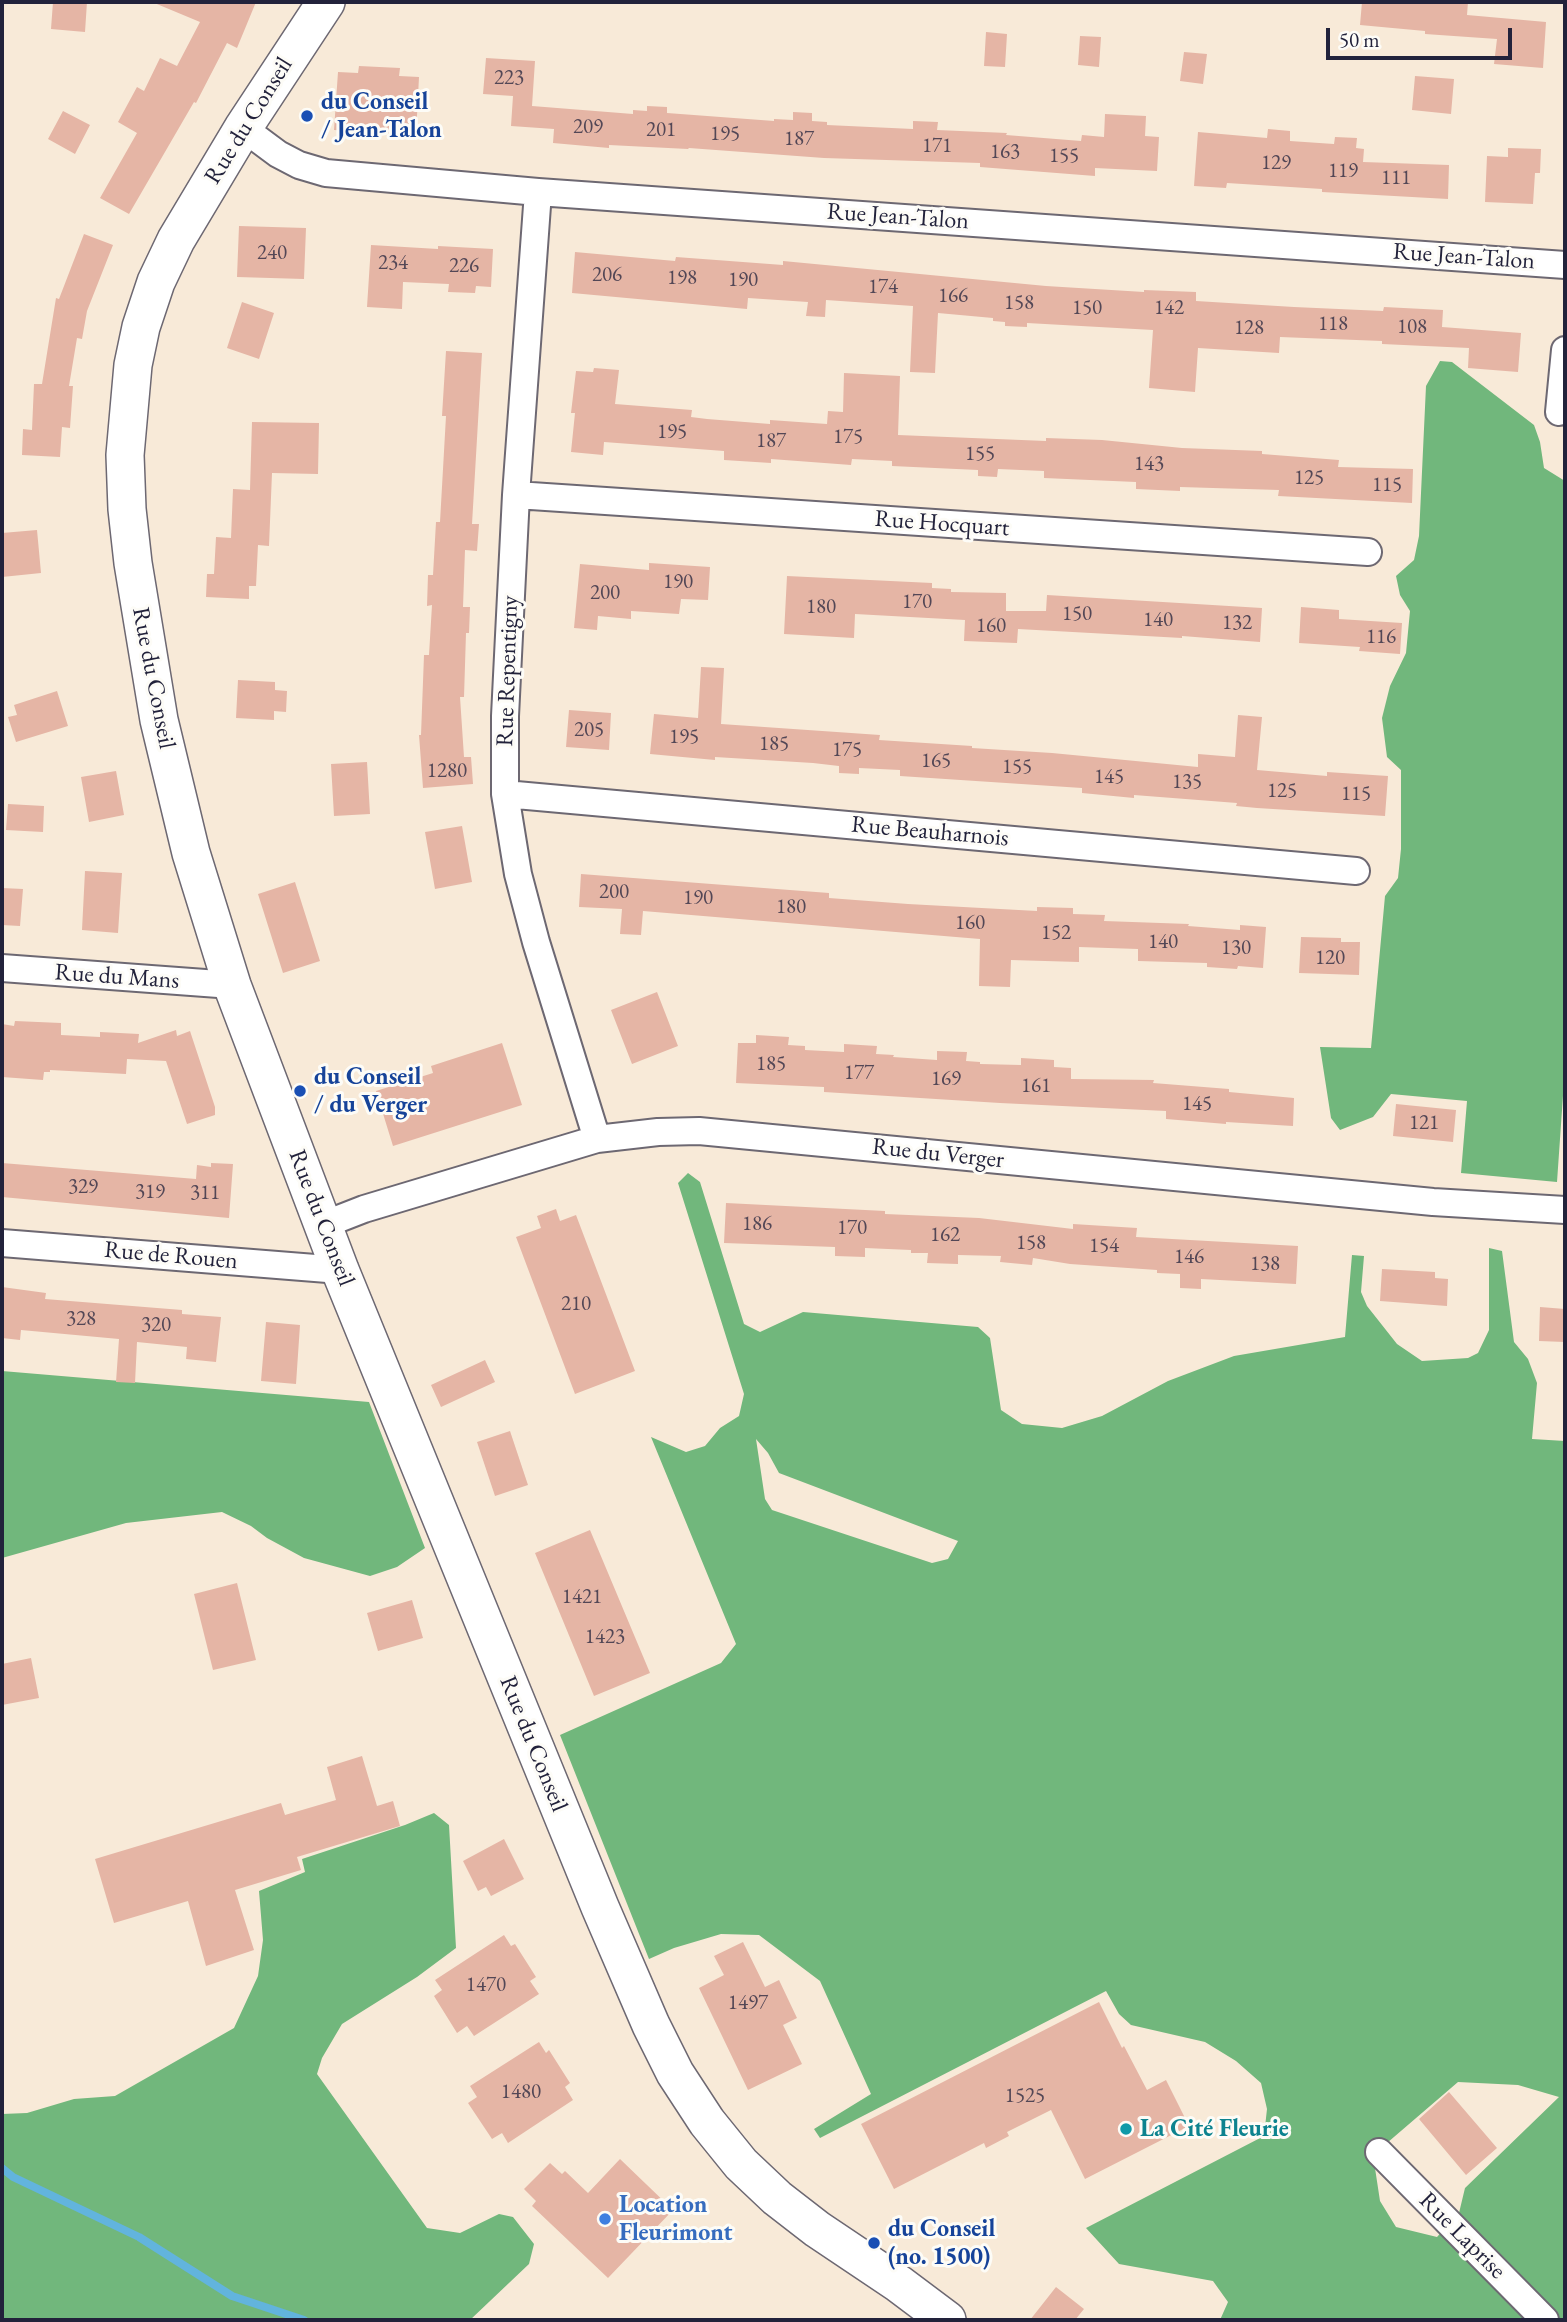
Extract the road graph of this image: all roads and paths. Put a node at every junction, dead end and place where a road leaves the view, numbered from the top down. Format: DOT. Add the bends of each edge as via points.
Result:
graph roads {
  1 [pos="326,2"];
  2 [pos="243,128"];
  3 [pos="538,192"];
  4 [pos="1565,264"];
  5 [pos="1565,350"];
  6 [pos="1559,412"];
  7 [pos="516,495"];
  8 [pos="1368,552"];
  9 [pos="505,794"];
  10 [pos="1356,871"];
  11 [pos="2,968"];
  12 [pos="232,985"];
  13 [pos="597,1139"];
  14 [pos="1565,1210"];
  15 [pos="323,1225"];
  16 [pos="2,1243"];
  17 [pos="340,1270"];
  18 [pos="1379,2152"];
  19 [pos="947,2320"];
  20 [pos="1545,2320"];
  1 -- 2 [label="street, Rue du Conseil"];
  2 -- 3 [label="street, Rue Jean-Talon" via="278,154 326,173"];
  2 -- 12 [label="street, Rue du Conseil" via="156,282 133,365 125,455 133,564 159,720 191,853"];
  3 -- 4 [label="street, Rue Jean-Talon"];
  3 -- 7 [label="street, Rue Repentigny"];
  5 -- 6 [label="street"];
  7 -- 8 [label="street, Rue Hocquart"];
  7 -- 9 [label="street, Rue Repentigny"];
  9 -- 10 [label="street, Rue Beauharnois"];
  9 -- 13 [label="street, Rue Repentigny" via="518,874 536,942"];
  11 -- 12 [label="street, Rue du Mans"];
  12 -- 15 [label="street, Rue du Conseil"];
  13 -- 14 [label="street, Rue du Verger" via="699,1132"];
  13 -- 15 [label="street, Rue du Verger"];
  15 -- 17 [label="street, Rue du Conseil"];
  16 -- 17 [label="street, Rue de Rouen"];
  17 -- 19 [label="street, Rue du Conseil" via="600,1907 650,2025 676,2073 707,2122 777,2199"];
  18 -- 20 [label="street, Rue Laprise"];
}
